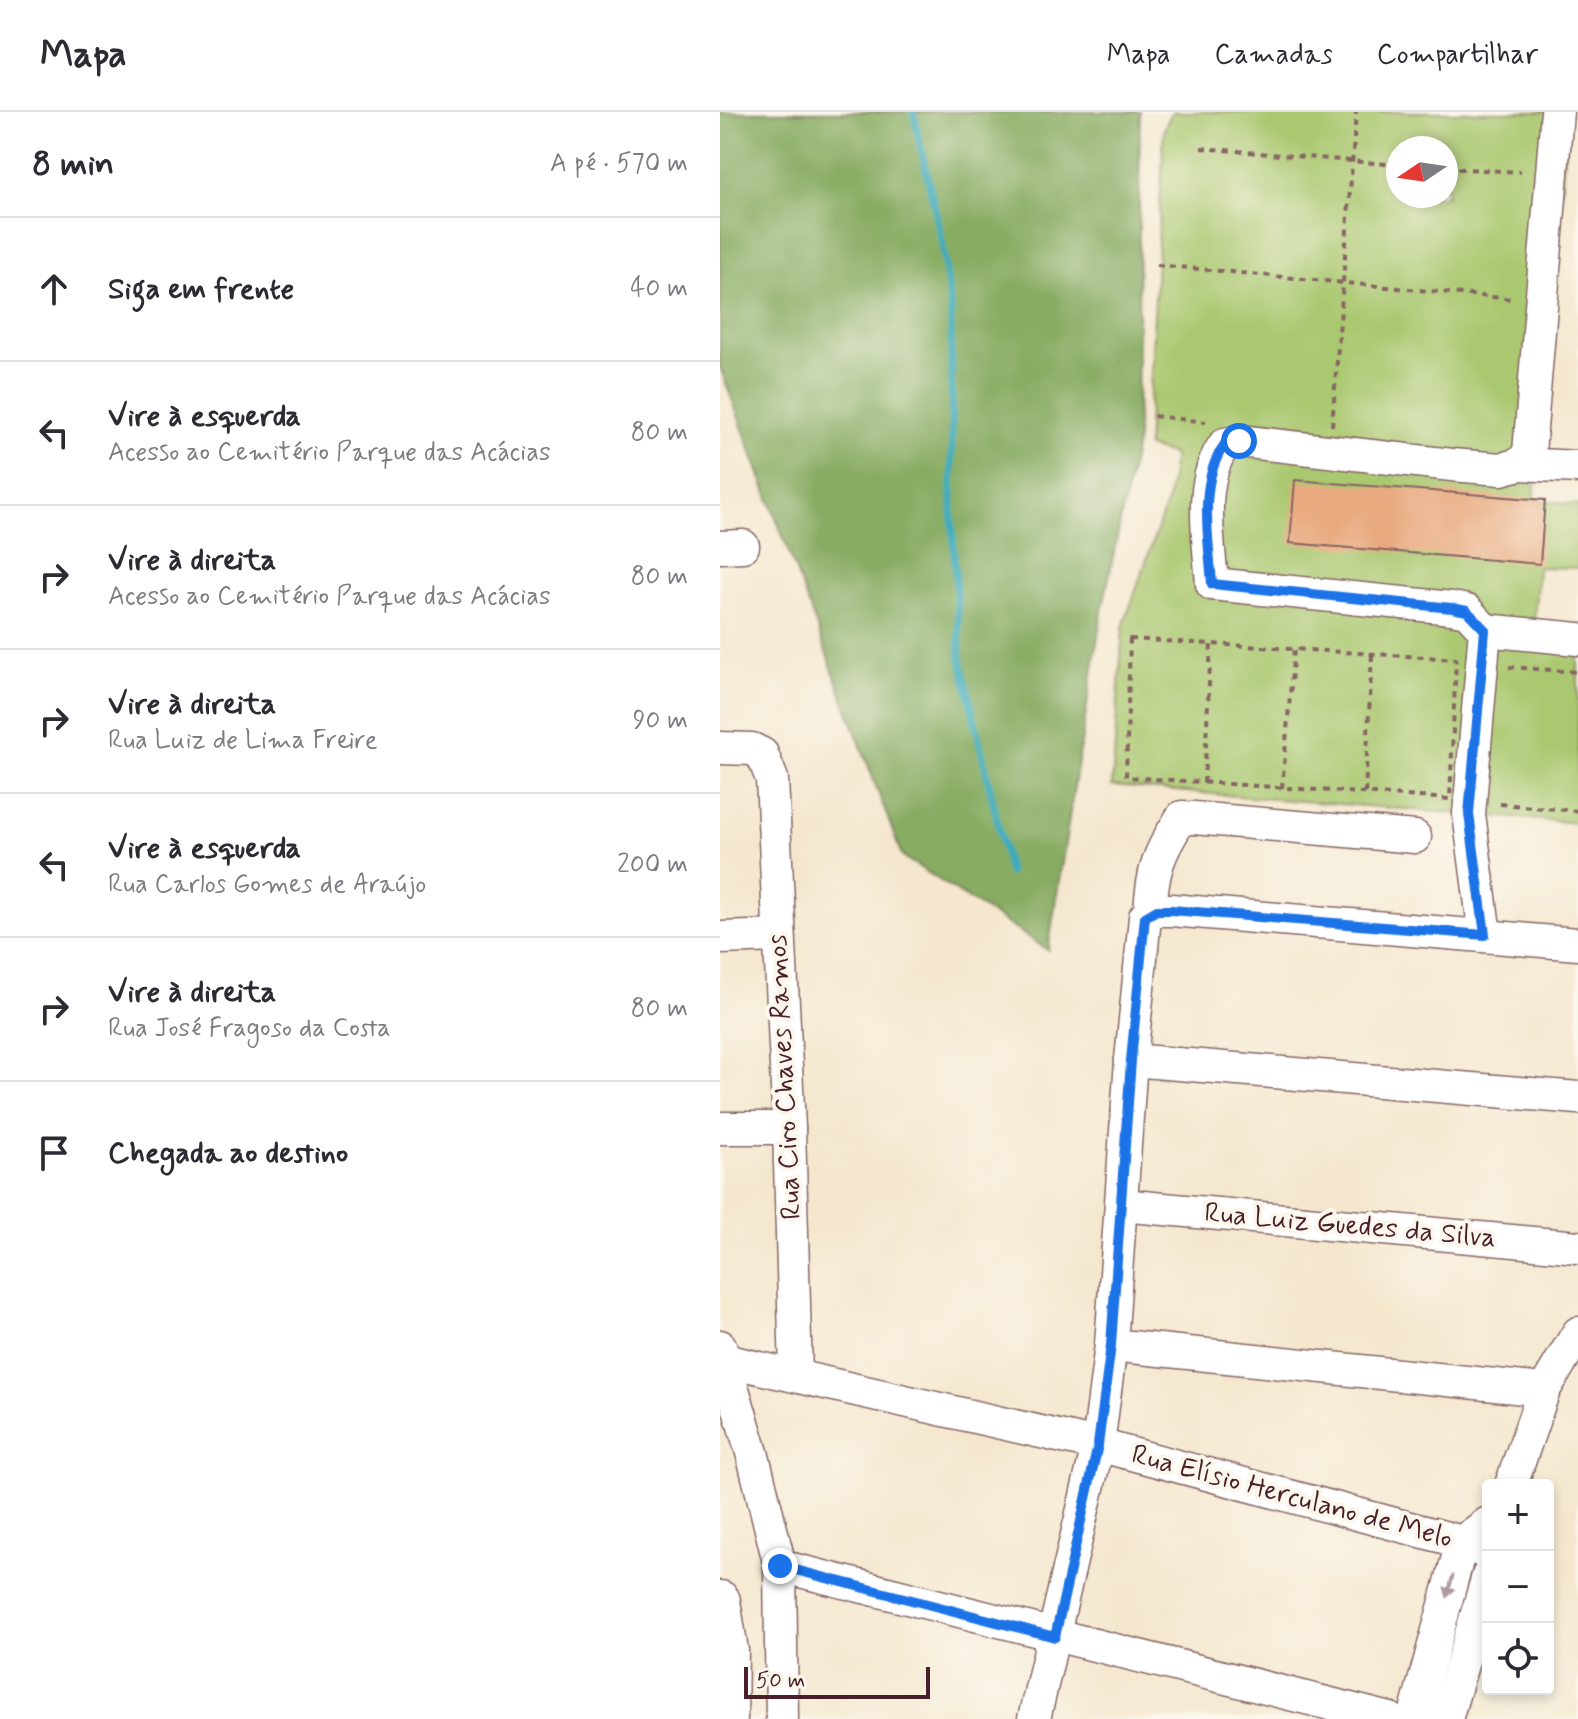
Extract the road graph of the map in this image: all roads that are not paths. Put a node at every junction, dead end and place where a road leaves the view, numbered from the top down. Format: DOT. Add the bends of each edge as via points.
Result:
graph roads {
  1 [pos="1557,112"];
  2 [pos="1520,464"];
  3 [pos="1578,467"];
  4 [pos="1485,630"];
  5 [pos="1578,639"];
  6 [pos="720,748"];
  7 [pos="1415,837"];
  8 [pos="1160,912"];
  9 [pos="1485,935"];
  10 [pos="778,936"];
  11 [pos="720,938"];
  12 [pos="1578,944"];
  13 [pos="1131,1060"];
  14 [pos="1578,1098"];
  15 [pos="720,1128"];
  16 [pos="789,1128"];
  17 [pos="1121,1205"];
  18 [pos="1578,1247"];
  19 [pos="1578,1333"];
  20 [pos="1111,1345"];
  21 [pos="722,1355"];
  22 [pos="796,1375"];
  23 [pos="1544,1390"];
  24 [pos="1098,1445"];
  25 [pos="1513,1479"];
  26 [pos="1475,1548"];
  27 [pos="780,1566"];
  28 [pos="1482,1596"];
  29 [pos="720,1601"];
  30 [pos="1055,1637"];
  31 [pos="727,1719"];
  32 [pos="782,1719"];
  33 [pos="1034,1719"];
  34 [pos="1390,1719"];
  35 [pos="1414,1719"];
  36 [pos="1446,1719"];
  1 -- 2 [label="street" via="1529,453"];
  2 -- 3 [label="street"];
  2 -- 4 [label="street" via="1501,469 1239,441 1225,444 1216,456 1207,501 1212,584 1452,608 1467,611"];
  4 -- 5 [label="street"];
  4 -- 9 [label="street" via="1469,814"];
  6 -- 10 [label="street, Rua Ciro Chaves Ramos" via="762,754 772,779"];
  7 -- 8 [label="street" via="1182,817 1160,850 1152,879"];
  8 -- 9 [label="street"];
  8 -- 13 [label="street" via="1144,922"];
  9 -- 12 [label="street"];
  10 -- 11 [label="street"];
  10 -- 16 [label="street, Rua Ciro Chaves Ramos"];
  13 -- 14 [label="street"];
  13 -- 17 [label="street"];
  15 -- 16 [label="street"];
  16 -- 22 [label="street, Rua Ciro Chaves Ramos"];
  17 -- 18 [label="street, Rua Luiz Guedes da Silva"];
  17 -- 20 [label="street"];
  19 -- 23 [label="street"];
  20 -- 23 [label="street"];
  20 -- 24 [label="street"];
  21 -- 22 [label="street, Rua Elísio Herculano de Melo"];
  21 -- 27 [label="street"];
  22 -- 24 [label="street, Rua Elísio Herculano de Melo"];
  23 -- 25 [label="street"];
  24 -- 26 [label="street, Rua Elísio Herculano de Melo"];
  24 -- 30 [label="street"];
  26 -- 35 [label="street, one-way"];
  27 -- 30 [label="street"];
  27 -- 32 [label="street"];
  28 -- 36 [label="street"];
  29 -- 31 [label="main road" via="728,1651"];
  30 -- 33 [label="street"];
  30 -- 34 [label="street"];
}
